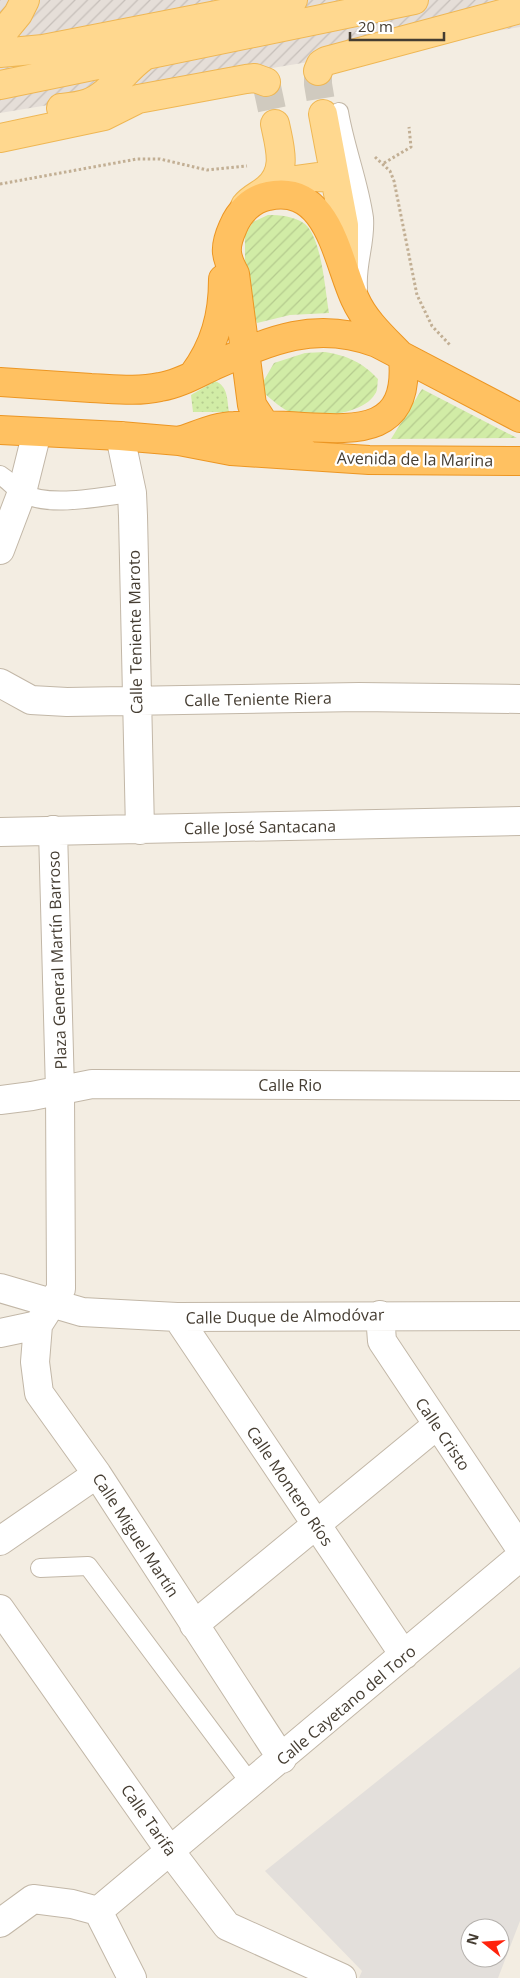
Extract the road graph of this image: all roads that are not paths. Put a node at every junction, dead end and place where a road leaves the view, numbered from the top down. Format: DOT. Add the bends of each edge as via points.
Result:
graph roads {
  1 [pos="25,0"];
  2 [pos="293,0"];
  3 [pos="414,0"];
  4 [pos="520,9"];
  5 [pos="0,36"];
  6 [pos="0,53"];
  7 [pos="146,55"];
  8 [pos="331,65"];
  9 [pos="266,82"];
  10 [pos="0,85"];
  11 [pos="123,107"];
  12 [pos="331,113"];
  13 [pos="274,124"];
  14 [pos="0,131"];
  15 [pos="0,138"];
  16 [pos="0,156"];
  17 [pos="345,175"];
  18 [pos="273,183"];
  19 [pos="236,220"];
  20 [pos="226,258"];
  21 [pos="344,268"];
  22 [pos="360,308"];
  23 [pos="244,354"];
  24 [pos="403,358"];
  25 [pos="193,375"];
  26 [pos="0,382"];
  27 [pos="520,418"];
  28 [pos="265,425"];
  29 [pos="0,430"];
  30 [pos="37,432"];
  31 [pos="120,436"];
  32 [pos="179,441"];
  33 [pos="310,456"];
  34 [pos="520,461"];
  35 [pos="0,475"];
  36 [pos="22,492"];
  37 [pos="132,493"];
  38 [pos="0,550"];
  39 [pos="0,683"];
  40 [pos="520,699"];
  41 [pos="137,702"];
  42 [pos="520,821"];
  43 [pos="53,830"];
  44 [pos="140,830"];
  45 [pos="0,832"];
  46 [pos="520,1086"];
  47 [pos="60,1091"];
  48 [pos="0,1100"];
  49 [pos="0,1288"];
  50 [pos="44,1314"];
  51 [pos="380,1315"];
  52 [pos="520,1316"];
  53 [pos="177,1317"];
  54 [pos="0,1333"];
  55 [pos="437,1425"];
  56 [pos="97,1474"];
  57 [pos="316,1526"];
  58 [pos="0,1541"];
  59 [pos="520,1548"];
  60 [pos="520,1557"];
  61 [pos="40,1568"];
  62 [pos="0,1609"];
  63 [pos="194,1626"];
  64 [pos="404,1655"];
  65 [pos="282,1759"];
  66 [pos="251,1784"];
  67 [pos="170,1851"];
  68 [pos="98,1911"];
  69 [pos="0,1923"];
  70 [pos="132,1978"];
  71 [pos="342,1978"];
  1 -- 5 [label="main road"];
  2 -- 6 [label="main road" via="43,49"];
  3 -- 7 [label="main road"];
  4 -- 8 [label="main road"];
  7 -- 10 [label="main road"];
  7 -- 14 [label="main road" via="88,103 19,116"];
  9 -- 11 [label="main road" via="246,79 138,100"];
  11 -- 15 [label="main road" via="96,118"];
  11 -- 16 [label="main road" via="102,129 84,140"];
  12 -- 17 [label="main road"];
  13 -- 18 [label="main road" via="282,161 280,174"];
  17 -- 18 [label="main road"];
  17 -- 21 [label="main road"];
  17 -- 22 [label="lane" via="364,219 364,239 357,270"];
  18 -- 19 [label="main road" via="248,203"];
  19 -- 20 [label="highway" via="228,238"];
  19 -- 21 [label="highway" via="260,198 274,195 303,200 316,210 326,225"];
  20 -- 23 [label="highway" via="235,274"];
  20 -- 25 [label="highway" via="216,335"];
  21 -- 22 [label="highway"];
  22 -- 24 [label="highway"];
  23 -- 24 [label="highway" via="282,339 329,332 359,337"];
  23 -- 25 [label="highway"];
  23 -- 28 [label="highway" via="252,405"];
  24 -- 27 [label="highway"];
  24 -- 28 [label="highway" via="403,383 396,405 377,423 336,429"];
  25 -- 26 [label="highway" via="163,387 130,390"];
  28 -- 32 [label="highway" via="230,426"];
  28 -- 33 [label="highway" via="286,443"];
  29 -- 30 [label="highway, Avenida de la Marina"];
  30 -- 31 [label="highway, Avenida de la Marina"];
  30 -- 36 [label="street"];
  31 -- 32 [label="highway, Avenida de la Marina"];
  31 -- 37 [label="street, Calle Teniente Maroto"];
  32 -- 33 [label="highway, Avenida de la Marina" via="230,450"];
  33 -- 34 [label="highway, Avenida de la Marina" via="369,460"];
  35 -- 36 [label="lane"];
  36 -- 37 [label="lane" via="38,499 56,500"];
  36 -- 38 [label="street"];
  37 -- 41 [label="street, Calle Teniente Maroto"];
  39 -- 41 [label="street, Calle Teniente Riera" via="31,700"];
  40 -- 41 [label="street, Calle Teniente Riera" via="359,697"];
  41 -- 44 [label="street, Calle Teniente Maroto"];
  42 -- 44 [label="street, Calle José Santacana"];
  43 -- 44 [label="street, Calle José Santacana"];
  43 -- 45 [label="street, Calle José Santacana"];
  43 -- 47 [label="street, Plaza General Martín Barroso"];
  46 -- 47 [label="street, Calle Rio" via="92,1084"];
  47 -- 48 [label="street, Calle Rio"];
  47 -- 50 [label="street, Plaza General Martín Barroso" via="61,1289"];
  49 -- 50 [label="street, Calle Duque de Almodóvar"];
  50 -- 53 [label="street, Calle Duque de Almodóvar" via="82,1312"];
  50 -- 54 [label="street"];
  50 -- 56 [label="street, Calle Miguel Martín" via="36,1362 39,1393"];
  51 -- 52 [label="street, Calle Duque de Almodóvar"];
  51 -- 53 [label="street, Calle Duque de Almodóvar"];
  51 -- 55 [label="street, Calle Cristo" via="382,1341"];
  53 -- 57 [label="street, Calle Montero Ríos"];
  55 -- 57 [label="street"];
  55 -- 59 [label="street, Calle Cristo"];
  56 -- 58 [label="street"];
  56 -- 63 [label="street, Calle Miguel Martín"];
  57 -- 63 [label="street"];
  57 -- 64 [label="street, Calle Montero Ríos"];
  60 -- 64 [label="street, Calle Cayetano del Toro"];
  61 -- 66 [label="lane" via="88,1566"];
  62 -- 67 [label="street, Calle Tarifa"];
  63 -- 65 [label="street, Calle Miguel Martín"];
  64 -- 65 [label="street, Calle Cayetano del Toro"];
  65 -- 66 [label="street, Calle Cayetano del Toro"];
  66 -- 67 [label="street, Calle Cayetano del Toro"];
  67 -- 68 [label="street, Calle Cayetano del Toro"];
  67 -- 71 [label="street, Calle Tarifa" via="227,1926"];
  68 -- 69 [label="street" via="33,1899"];
  68 -- 70 [label="street"];
}
